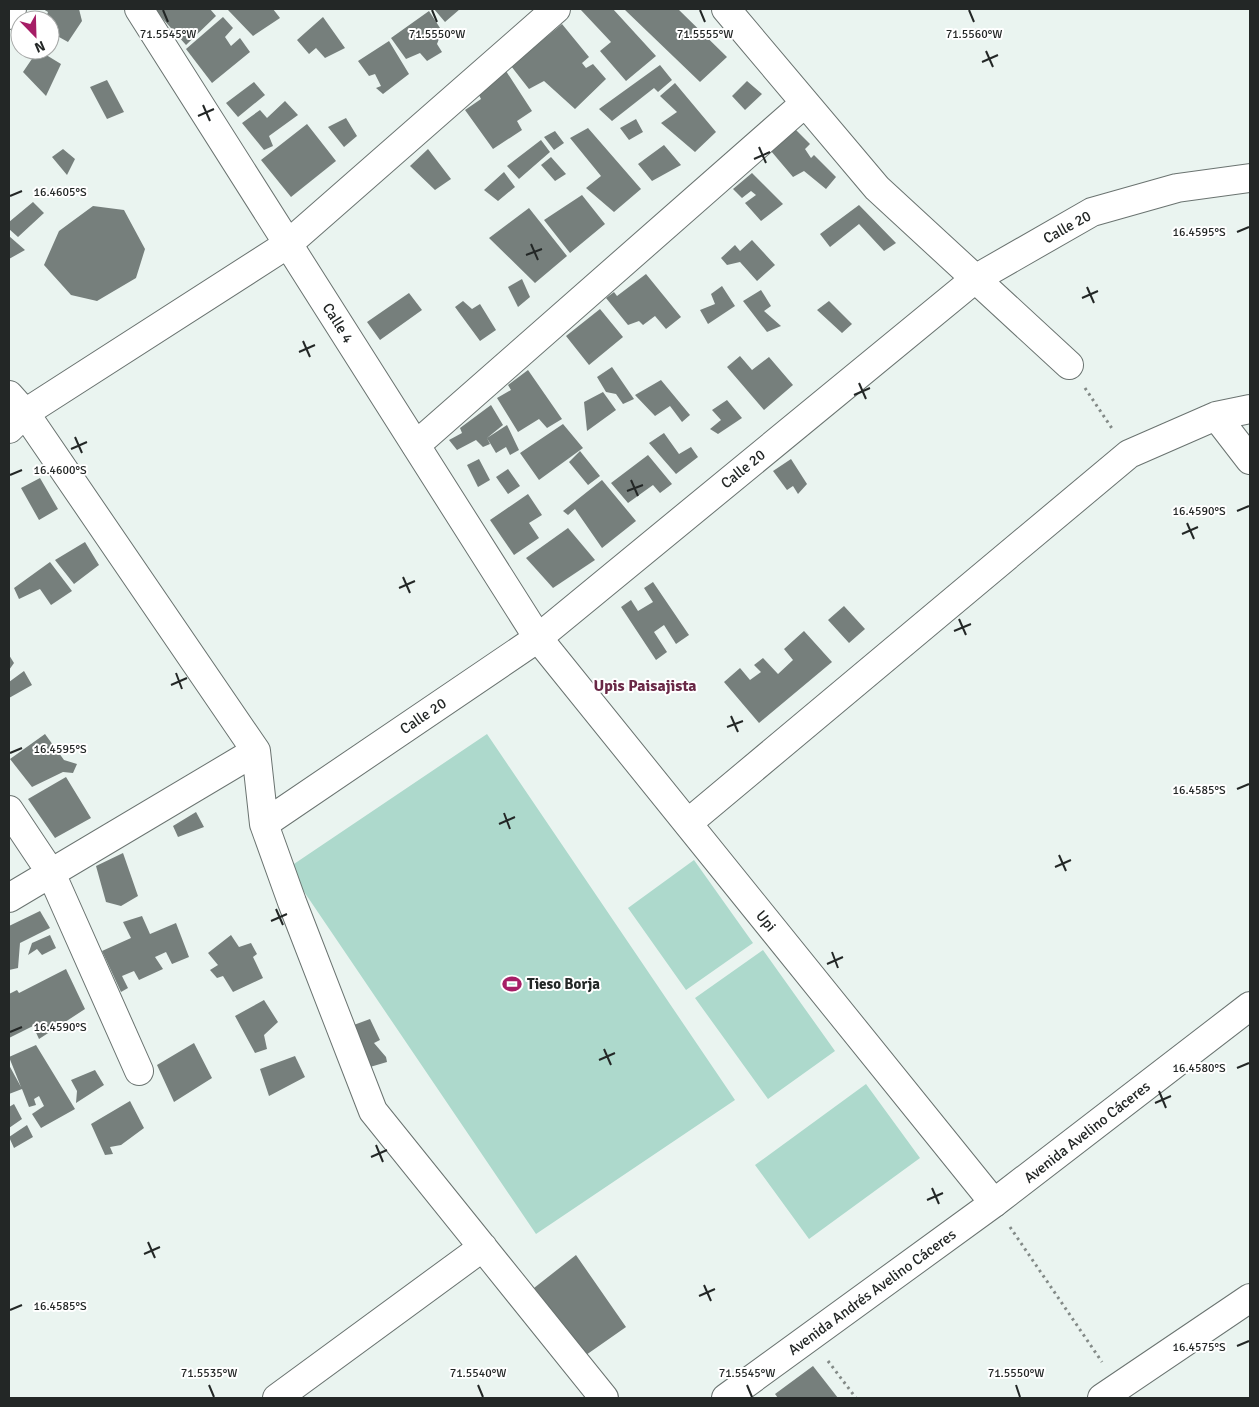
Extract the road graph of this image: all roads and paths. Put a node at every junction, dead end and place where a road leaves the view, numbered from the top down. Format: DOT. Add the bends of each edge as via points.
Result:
graph roads {
  1 [pos="12,9"];
  2 [pos="139,9"];
  3 [pos="556,9"];
  4 [pos="726,9"];
  5 [pos="9,15"];
  6 [pos="805,103"];
  7 [pos="1250,178"];
  8 [pos="288,244"];
  9 [pos="975,279"];
  10 [pos="1069,365"];
  11 [pos="1250,409"];
  12 [pos="14,413"];
  13 [pos="1216,416"];
  14 [pos="416,445"];
  15 [pos="1129,454"];
  16 [pos="1250,460"];
  17 [pos="538,638"];
  18 [pos="256,751"];
  19 [pos="9,810"];
  20 [pos="688,823"];
  21 [pos="264,824"];
  22 [pos="51,873"];
  23 [pos="9,898"];
  24 [pos="1250,1006"];
  25 [pos="139,1071"];
  26 [pos="994,1203"];
  27 [pos="483,1247"];
  28 [pos="1250,1298"];
  29 [pos="810,1337"];
  30 [pos="1110,1393"];
  31 [pos="278,1398"];
  32 [pos="604,1398"];
  33 [pos="726,1398"];
  34 [pos="856,1398"];
  1 -- 5 [label="street"];
  2 -- 8 [label="street, Calle 4"];
  3 -- 8 [label="street"];
  4 -- 6 [label="street"];
  6 -- 9 [label="street" via="877,188"];
  6 -- 14 [label="street"];
  7 -- 9 [label="street, Calle 20" via="1177,188 1092,212"];
  8 -- 12 [label="street"];
  8 -- 14 [label="street, Calle 4"];
  9 -- 10 [label="street"];
  9 -- 17 [label="street, Calle 20"];
  10 -- 15 [label="path"];
  11 -- 13 [label="street"];
  12 -- 18 [label="street"];
  13 -- 15 [label="street"];
  13 -- 16 [label="street"];
  14 -- 17 [label="street, Calle 4"];
  15 -- 20 [label="street"];
  17 -- 20 [label="street, Upi"];
  17 -- 21 [label="street, Calle 20"];
  18 -- 21 [label="street"];
  18 -- 22 [label="street"];
  19 -- 22 [label="street"];
  20 -- 26 [label="street, Upi"];
  21 -- 27 [label="street" via="373,1111"];
  22 -- 23 [label="street"];
  22 -- 25 [label="street"];
  24 -- 26 [label="street, Avenida Avelino Cáceres"];
  26 -- 29 [label="street, Avenida Andrés Avelino Cáceres"];
  26 -- 30 [label="path"];
  27 -- 31 [label="street"];
  27 -- 32 [label="street"];
  28 -- 30 [label="street"];
  29 -- 33 [label="street, Avenida Andrés Avelino Cáceres"];
  29 -- 34 [label="path"];
}
